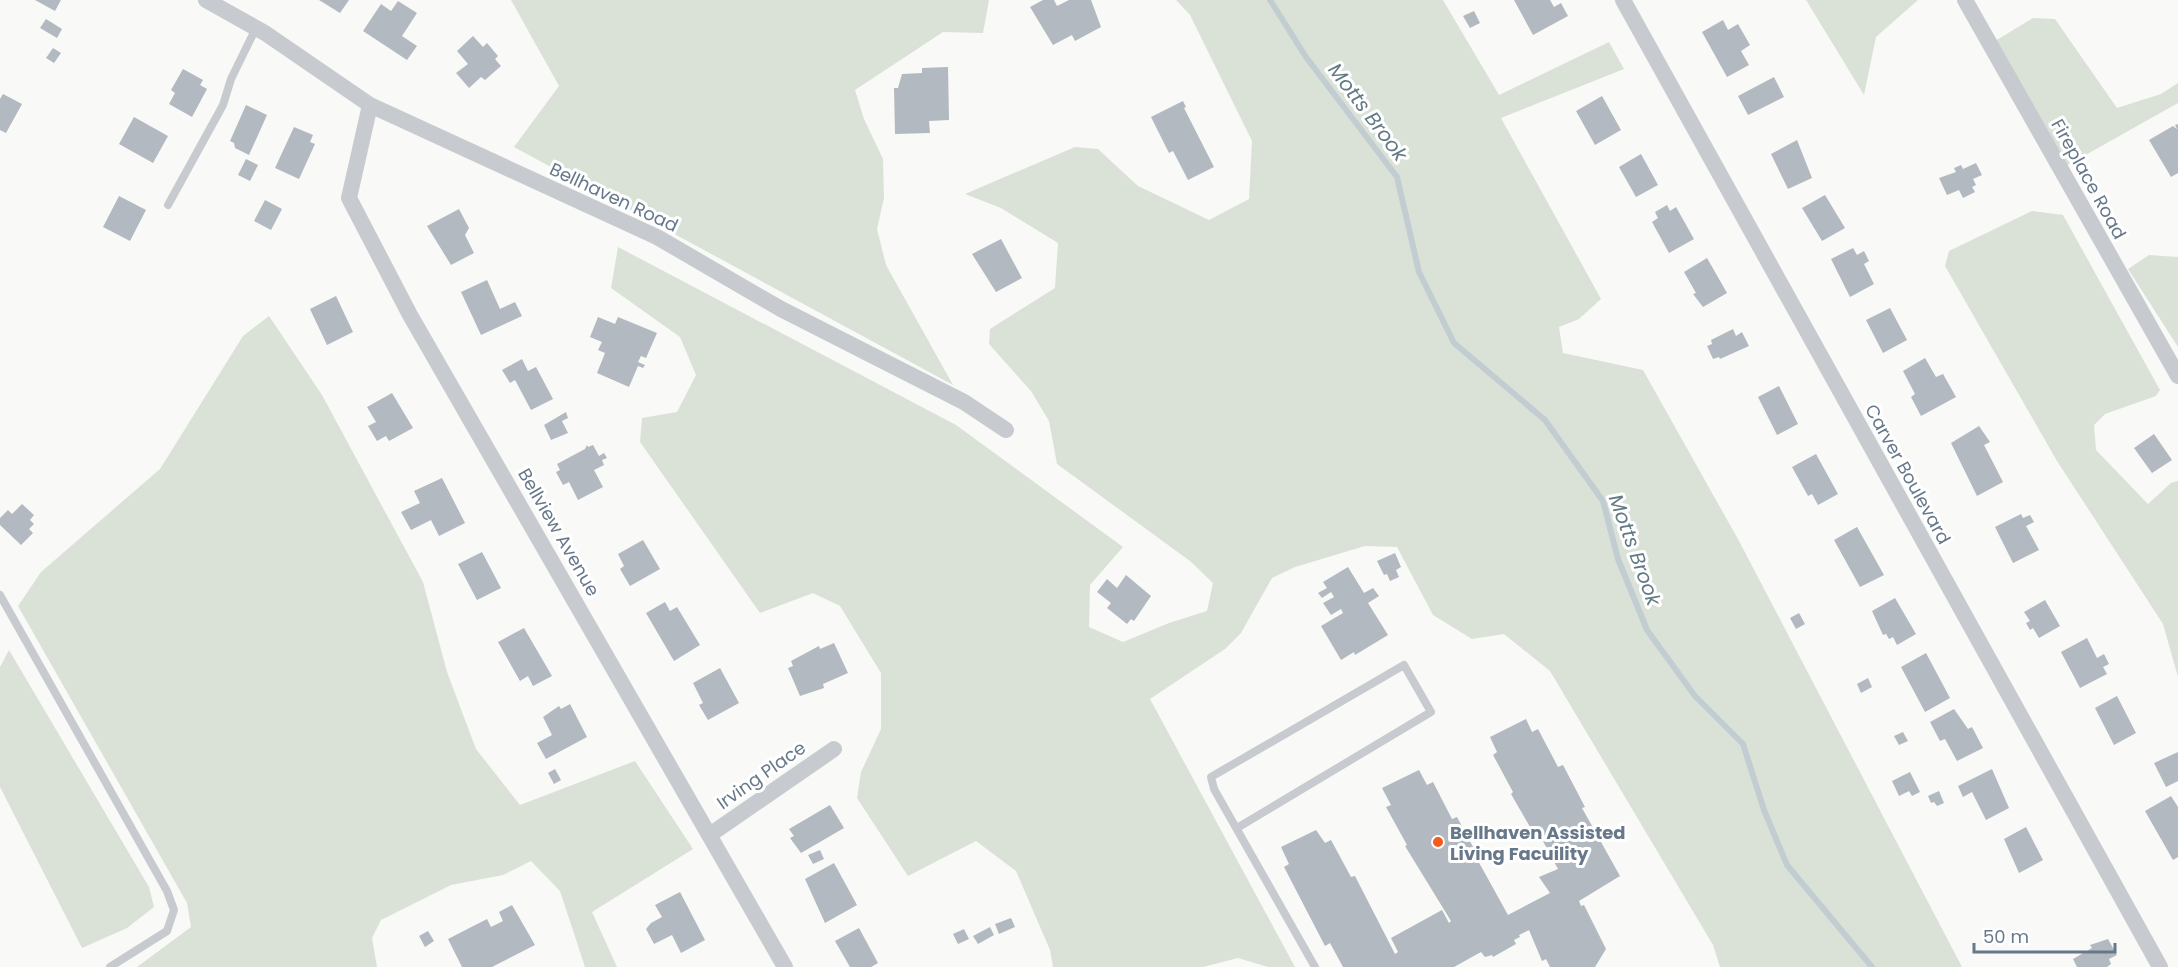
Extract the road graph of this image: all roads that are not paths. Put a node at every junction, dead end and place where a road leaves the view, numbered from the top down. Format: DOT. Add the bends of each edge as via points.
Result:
graph roads {
  1 [pos="206,0"];
  2 [pos="1623,0"];
  3 [pos="1965,0"];
  4 [pos="255,28"];
  5 [pos="370,105"];
  6 [pos="168,205"];
  7 [pos="2178,376"];
  8 [pos="1006,430"];
  9 [pos="0,596"];
  10 [pos="834,749"];
  11 [pos="1236,828"];
  12 [pos="711,834"];
  13 [pos="110,967"];
  14 [pos="785,967"];
  15 [pos="1315,967"];
  16 [pos="2160,967"];
  1 -- 4 [label="street, Bellhaven Road"];
  2 -- 16 [label="street, Carver Boulevard"];
  3 -- 7 [label="street, Fireplace Road"];
  4 -- 5 [label="street, Bellhaven Road"];
  4 -- 6 [label="lane" via="223,105"];
  5 -- 8 [label="street, Bellhaven Road" via="657,237 781,309 963,402"];
  5 -- 12 [label="street, Bellview Avenue" via="349,198 410,315"];
  9 -- 13 [label="lane" via="167,891 174,910 167,931"];
  10 -- 12 [label="street, Irving Place"];
  11 -- 11 [label="lane" via="1211,777 1404,665 1431,712"];
  11 -- 15 [label="lane"];
  12 -- 14 [label="street, Bellview Avenue"];
}
